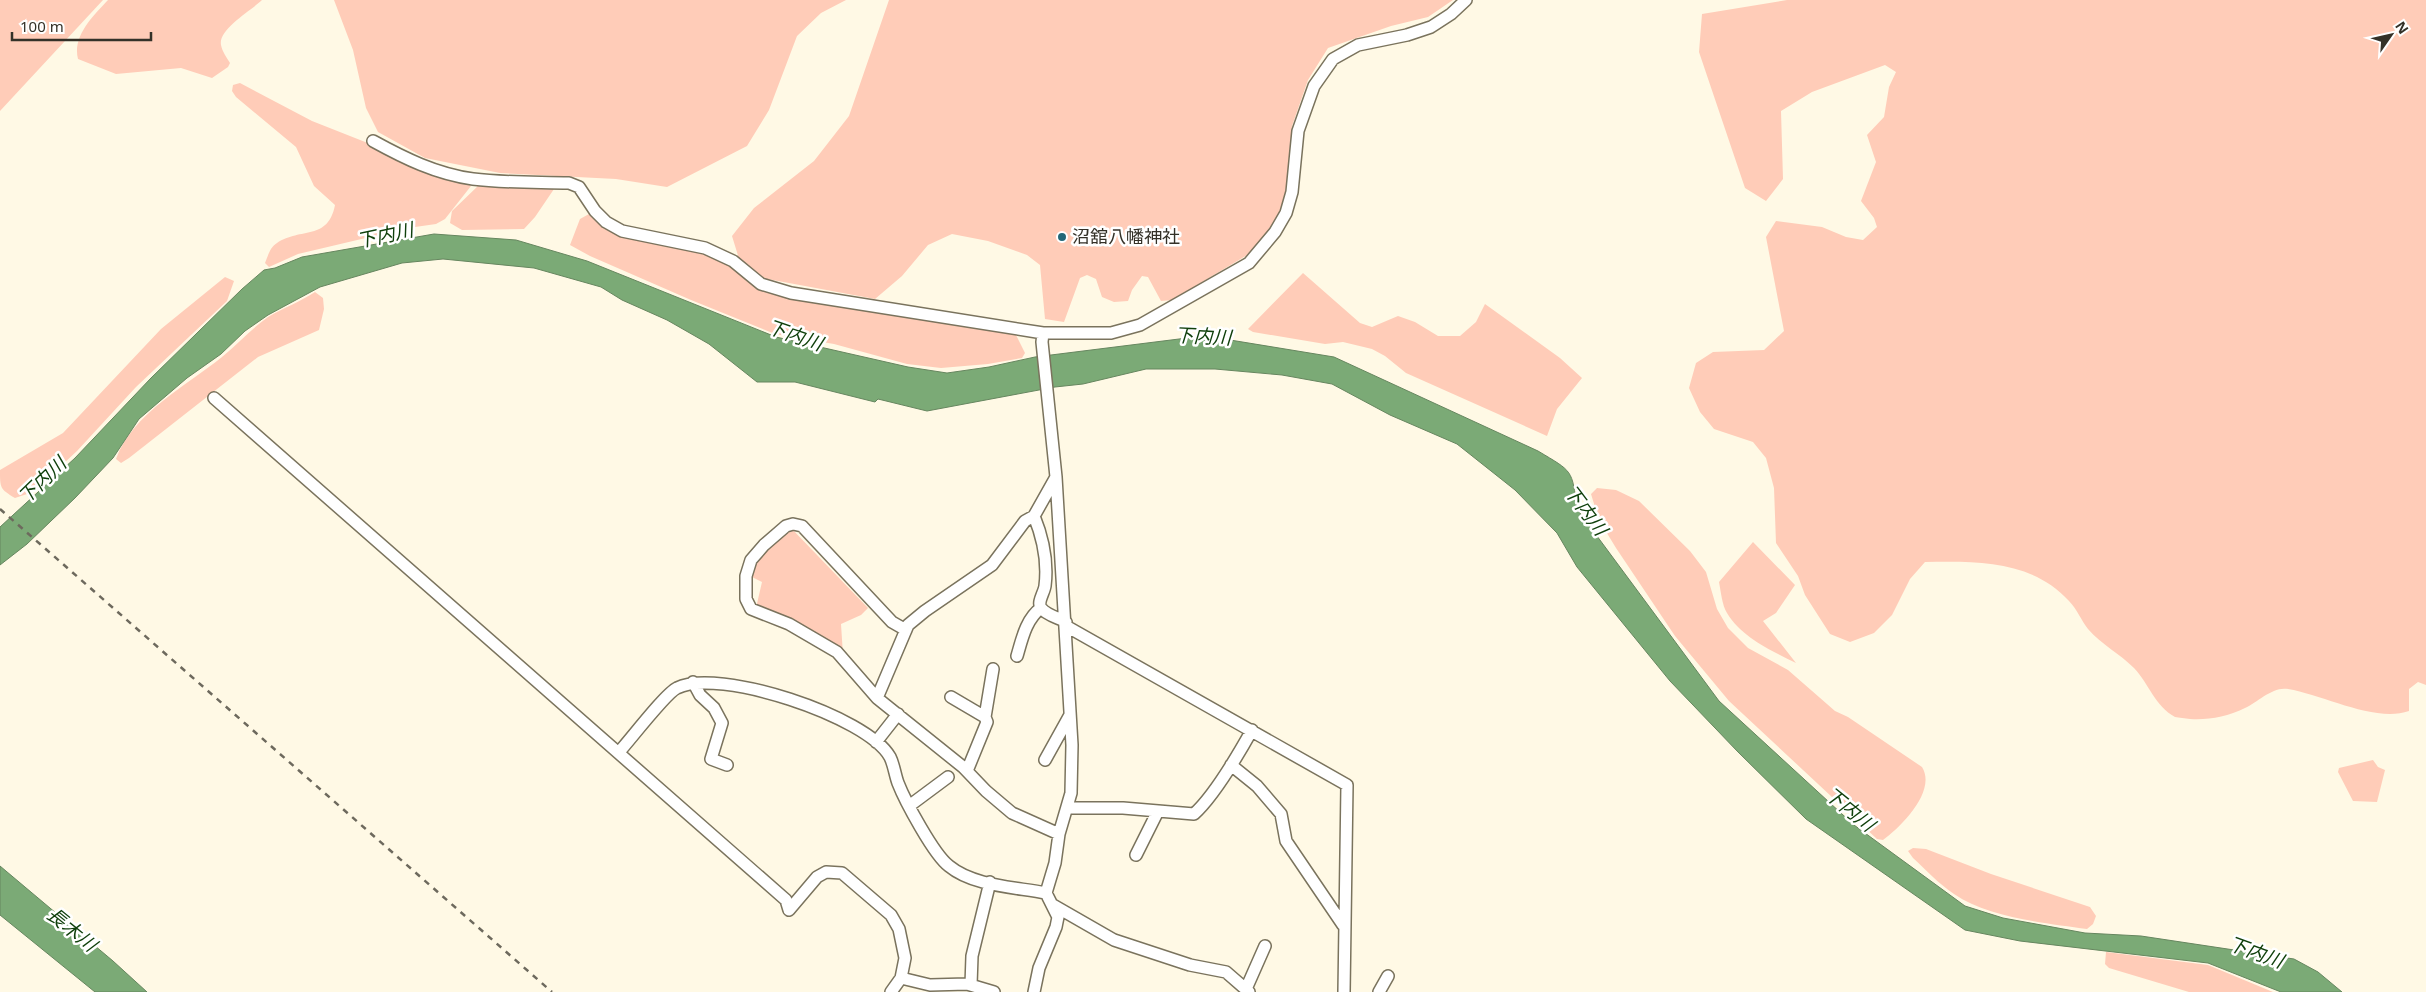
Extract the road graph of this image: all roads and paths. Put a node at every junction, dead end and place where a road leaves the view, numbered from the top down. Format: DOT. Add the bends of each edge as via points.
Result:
graph roads {
  1 [pos="1466,0"];
  2 [pos="372,140"];
  3 [pos="1029,325"];
  4 [pos="1111,333"];
  5 [pos="1043,338"];
  6 [pos="214,398"];
  7 [pos="1056,477"];
  8 [pos="1034,516"];
  9 [pos="1041,608"];
  10 [pos="1066,624"];
  11 [pos="906,630"];
  12 [pos="1017,656"];
  13 [pos="994,669"];
  14 [pos="693,682"];
  15 [pos="951,697"];
  16 [pos="877,698"];
  17 [pos="898,714"];
  18 [pos="1070,715"];
  19 [pos="985,717"];
  20 [pos="1252,730"];
  21 [pos="876,742"];
  22 [pos="619,752"];
  23 [pos="1045,760"];
  24 [pos="727,765"];
  25 [pos="1231,765"];
  26 [pos="967,771"];
  27 [pos="948,777"];
  28 [pos="909,806"];
  29 [pos="1067,808"];
  30 [pos="1158,811"];
  31 [pos="1059,834"];
  32 [pos="1136,855"];
  33 [pos="990,882"];
  34 [pos="1046,893"];
  35 [pos="1053,905"];
  36 [pos="1343,925"];
  37 [pos="1265,946"];
  38 [pos="1388,976"];
  39 [pos="901,978"];
  40 [pos="971,985"];
  41 [pos="1248,990"];
  42 [pos="891,992"];
  43 [pos="994,992"];
  44 [pos="1034,992"];
  45 [pos="1344,992"];
  46 [pos="1379,992"];
  1 -- 4 [label="street" via="1431,26 1407,35 1358,45 1332,59 1314,86 1298,131 1292,192 1286,213 1275,232 1249,263 1140,326"];
  2 -- 5 [label="street" via="402,158 472,179 569,183 579,187 594,211 606,222 622,231 705,248 733,261 761,284 791,293"];
  3 -- 4 [label="street" via="1078,326"];
  4 -- 5 [label="street"];
  5 -- 7 [label="street"];
  6 -- 22 [label="street"];
  7 -- 8 [label="street"];
  7 -- 10 [label="street"];
  8 -- 9 [label="street" via="1046,562"];
  8 -- 11 [label="street" via="1025,520 992,565 925,611"];
  9 -- 10 [label="street"];
  9 -- 12 [label="street" via="1024,630"];
  10 -- 18 [label="street"];
  10 -- 20 [label="street"];
  11 -- 16 [label="street"];
  11 -- 16 [label="street" via="892,622 802,526 786,526 750,560 746,600 751,609 789,624 836,652"];
  13 -- 19 [label="street"];
  14 -- 21 [label="street" via="747,688 811,705 851,724"];
  14 -- 22 [label="street" via="675,688"];
  14 -- 24 [label="street" via="722,723 711,759"];
  15 -- 19 [label="street"];
  16 -- 17 [label="street"];
  17 -- 21 [label="street"];
  17 -- 26 [label="street"];
  18 -- 23 [label="street"];
  18 -- 29 [label="street" via="1071,793"];
  19 -- 26 [label="street" via="986,728"];
  20 -- 25 [label="street"];
  20 -- 36 [label="street" via="1347,785"];
  21 -- 28 [label="street" via="890,758"];
  22 -- 39 [label="street" via="786,900 789,910 817,877 826,872 842,873 891,915 899,930 905,958"];
  25 -- 30 [label="street" via="1194,814"];
  25 -- 36 [label="street" via="1257,786 1281,814 1286,842"];
  26 -- 31 [label="street" via="1012,813"];
  27 -- 28 [label="street"];
  28 -- 33 [label="street" via="946,865 961,875"];
  29 -- 30 [label="street"];
  29 -- 31 [label="street"];
  30 -- 32 [label="street"];
  31 -- 34 [label="street"];
  33 -- 34 [label="street"];
  33 -- 40 [label="street" via="972,956"];
  34 -- 35 [label="street"];
  35 -- 41 [label="street" via="1114,940 1190,965 1226,972"];
  35 -- 44 [label="street" via="1058,917 1056,927 1039,968"];
  36 -- 45 [label="street"];
  37 -- 41 [label="street"];
  38 -- 46 [label="street"];
  39 -- 40 [label="street" via="930,985"];
  39 -- 42 [label="street"];
  40 -- 43 [label="street"];
}
